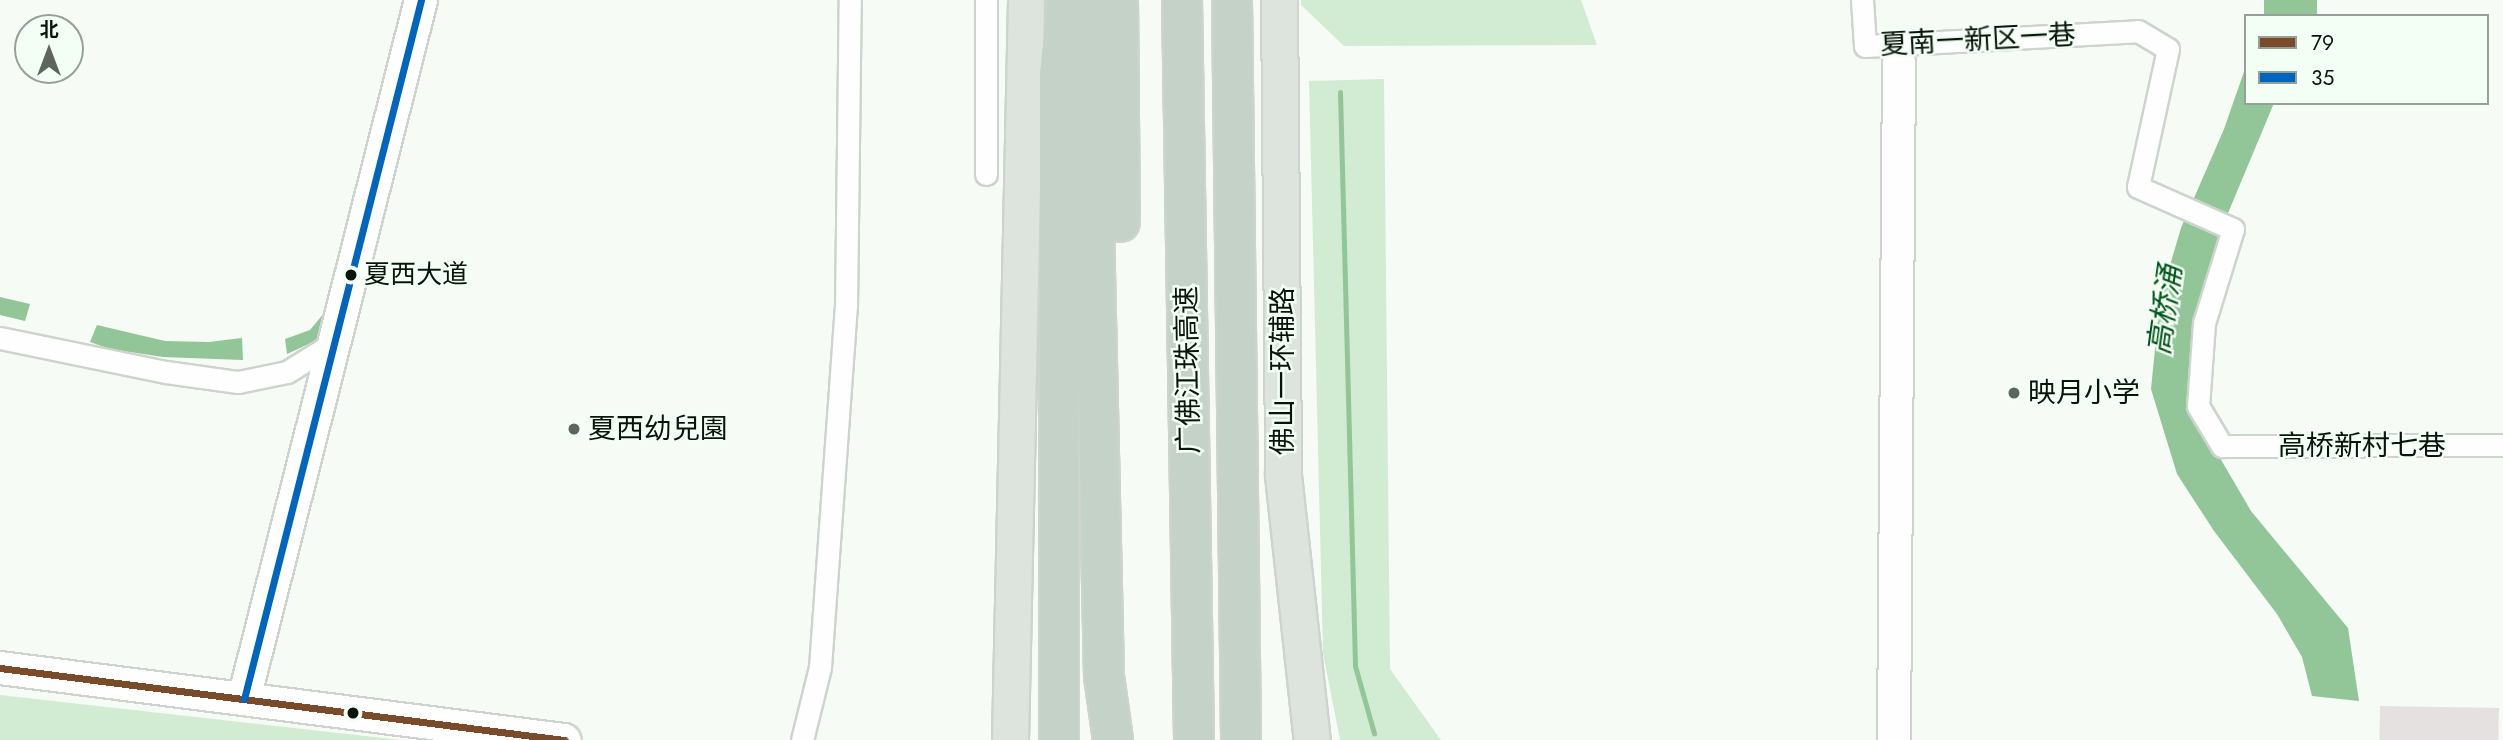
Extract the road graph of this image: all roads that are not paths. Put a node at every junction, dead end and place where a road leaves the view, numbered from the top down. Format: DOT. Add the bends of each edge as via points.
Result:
graph roads {
  1 [pos="421,0"];
  2 [pos="850,0"];
  3 [pos="986,0"];
  4 [pos="1026,0"];
  5 [pos="1067,0"];
  6 [pos="1089,0"];
  7 [pos="1118,0"];
  8 [pos="1182,0"];
  9 [pos="1232,0"];
  10 [pos="1279,0"];
  11 [pos="1862,0"];
  12 [pos="1899,62"];
  13 [pos="986,174"];
  14 [pos="0,338"];
  15 [pos="335,341"];
  16 [pos="2503,445"];
  17 [pos="2222,446"];
  18 [pos="1238,611"];
  19 [pos="0,667"];
  20 [pos="244,699"];
  21 [pos="564,740"];
  22 [pos="802,740"];
  23 [pos="1010,740"];
  24 [pos="1059,740"];
  25 [pos="1114,740"];
  26 [pos="1125,740"];
  27 [pos="1194,740"];
  28 [pos="1241,740"];
  29 [pos="1254,740"];
  30 [pos="1312,740"];
  31 [pos="1894,740"];
  1 -- 15 [label="street"];
  2 -- 22 [label="street" via="846,307 820,667"];
  3 -- 13 [label="street"];
  4 -- 23 [label="main road"];
  5 -- 24 [label="highway" via="1059,75"];
  6 -- 25 [label="highway" via="1104,677"];
  7 -- 26 [label="highway"];
  8 -- 27 [label="highway, 广佛江珠高速"];
  9 -- 18 [label="highway"];
  10 -- 30 [label="main road, 佛山一环辅路" via="1283,475"];
  11 -- 17 [label="street, 夏南一新区一巷" via="1865,46 2138,32 2168,49 2138,187 2233,229 2204,323 2198,406"];
  12 -- 31 [label="street"];
  14 -- 15 [label="street" via="238,382 287,372"];
  15 -- 20 [label="street"];
  16 -- 17 [label="street, 高桥新村七巷"];
  18 -- 28 [label="highway"];
  18 -- 29 [label="highway"];
  19 -- 20 [label="street"];
  20 -- 21 [label="street"];
}
